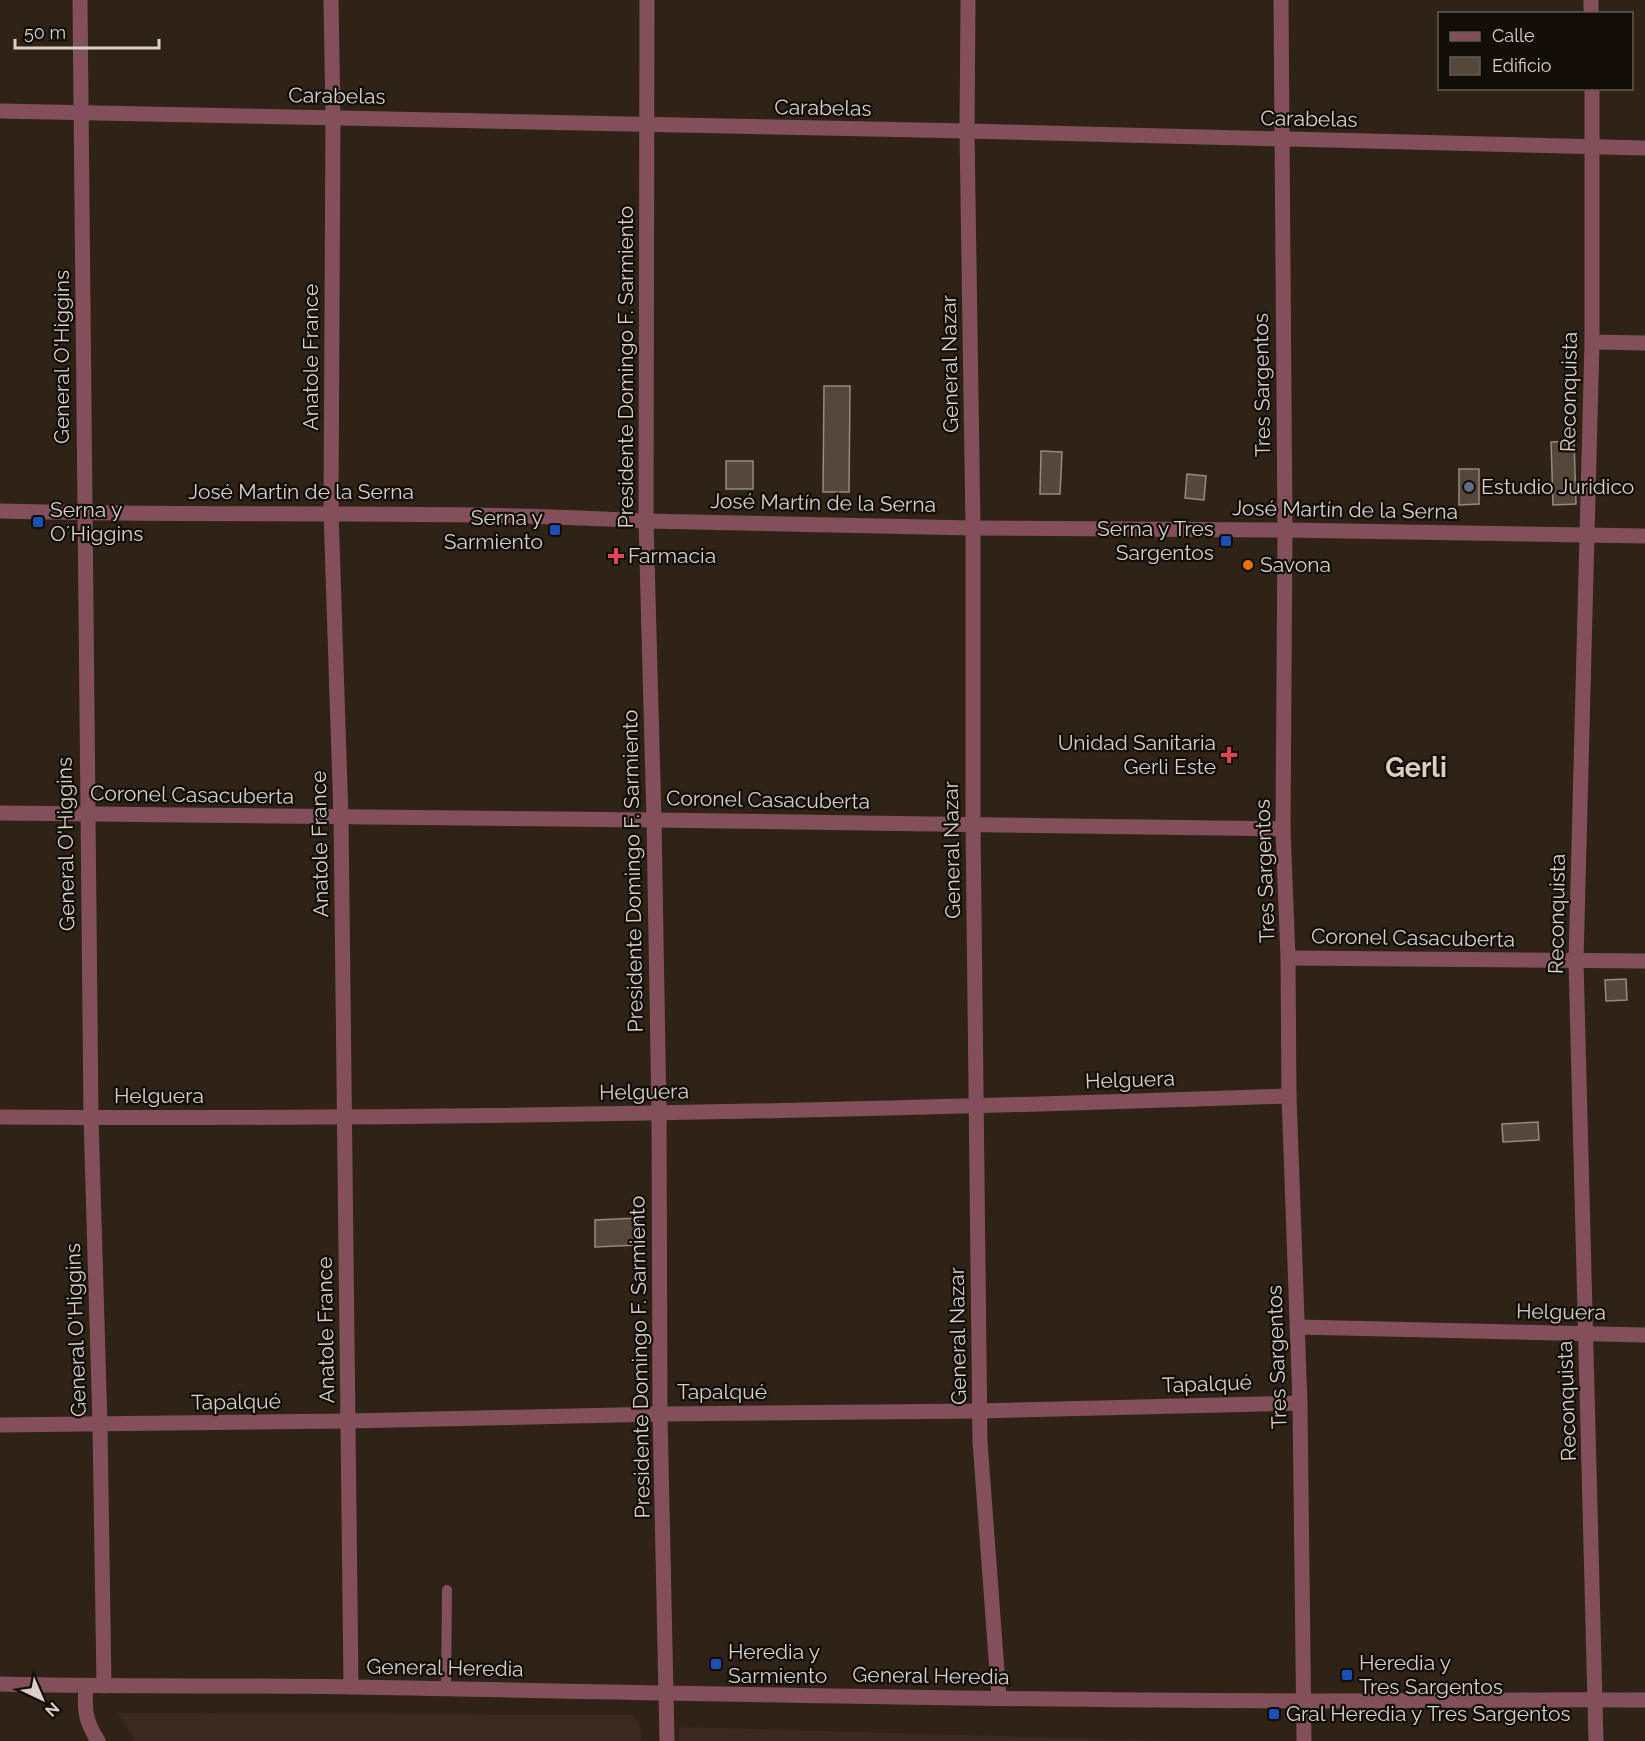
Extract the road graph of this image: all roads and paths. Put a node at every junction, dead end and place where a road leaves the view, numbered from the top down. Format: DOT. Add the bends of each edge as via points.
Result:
graph roads {
  1 [pos="80,0"];
  2 [pos="331,0"];
  3 [pos="647,0"];
  4 [pos="968,0"];
  5 [pos="1281,0"];
  6 [pos="1592,90"];
  7 [pos="0,111"];
  8 [pos="81,112"];
  9 [pos="333,117"];
  10 [pos="647,126"];
  11 [pos="967,131"];
  12 [pos="1281,139"];
  13 [pos="1593,147"];
  14 [pos="1645,148"];
  15 [pos="1592,342"];
  16 [pos="1645,343"];
  17 [pos="0,511"];
  18 [pos="84,513"];
  19 [pos="331,513"];
  20 [pos="646,521"];
  21 [pos="973,528"];
  22 [pos="1285,530"];
  23 [pos="1587,534"];
  24 [pos="1645,536"];
  25 [pos="0,813"];
  26 [pos="87,815"];
  27 [pos="341,817"];
  28 [pos="654,820"];
  29 [pos="973,825"];
  30 [pos="1284,829"];
  31 [pos="1288,958"];
  32 [pos="1576,961"];
  33 [pos="1645,961"];
  34 [pos="1289,1096"];
  35 [pos="977,1107"];
  36 [pos="659,1113"];
  37 [pos="344,1116"];
  38 [pos="0,1117"];
  39 [pos="91,1118"];
  40 [pos="1297,1327"];
  41 [pos="1587,1334"];
  42 [pos="1645,1335"];
  43 [pos="1300,1403"];
  44 [pos="980,1412"];
  45 [pos="660,1414"];
  46 [pos="349,1421"];
  47 [pos="0,1425"];
  48 [pos="100,1425"];
  49 [pos="447,1590"];
  50 [pos="0,1684"];
  51 [pos="86,1686"];
  52 [pos="104,1686"];
  53 [pos="351,1687"];
  54 [pos="446,1689"];
  55 [pos="667,1694"];
  56 [pos="999,1698"];
  57 [pos="1596,1700"];
  58 [pos="1645,1700"];
  59 [pos="1303,1701"];
  60 [pos="98,1741"];
  61 [pos="667,1741"];
  62 [pos="1304,1741"];
  63 [pos="1596,1741"];
  1 -- 8 [label="street, General O'Higgins"];
  2 -- 9 [label="street, Anatole France"];
  3 -- 10 [label="street, Presidente Domingo F. Sarmiento"];
  4 -- 11 [label="street, General Nazar"];
  5 -- 12 [label="street, Tres Sargentos"];
  6 -- 13 [label="street, Reconquista"];
  7 -- 8 [label="street, Carabelas"];
  8 -- 9 [label="street, Carabelas"];
  8 -- 18 [label="street, General O'Higgins"];
  9 -- 10 [label="street, Carabelas"];
  9 -- 19 [label="street, Anatole France"];
  10 -- 11 [label="street, Carabelas"];
  10 -- 20 [label="street, Presidente Domingo F. Sarmiento"];
  11 -- 12 [label="street, Carabelas"];
  11 -- 21 [label="street, General Nazar"];
  12 -- 13 [label="street, Carabelas"];
  12 -- 22 [label="street, Tres Sargentos"];
  13 -- 14 [label="street, Carabelas"];
  13 -- 15 [label="street, Reconquista"];
  15 -- 16 [label="street"];
  15 -- 23 [label="street, Reconquista"];
  17 -- 18 [label="street, José Martín de la Serna"];
  18 -- 19 [label="street, José Martín de la Serna"];
  18 -- 26 [label="street, General O'Higgins"];
  19 -- 20 [label="street, José Martín de la Serna"];
  19 -- 27 [label="street, Anatole France"];
  20 -- 21 [label="street, José Martín de la Serna"];
  20 -- 28 [label="street, Presidente Domingo F. Sarmiento"];
  21 -- 22 [label="street, José Martín de la Serna"];
  21 -- 29 [label="street, General Nazar"];
  22 -- 23 [label="street, José Martín de la Serna"];
  22 -- 30 [label="street, Tres Sargentos"];
  23 -- 24 [label="street, José Martín de la Serna"];
  23 -- 32 [label="street, Reconquista"];
  25 -- 26 [label="street, Coronel Casacuberta"];
  26 -- 27 [label="street, Coronel Casacuberta"];
  26 -- 39 [label="street, General O'Higgins"];
  27 -- 28 [label="street, Coronel Casacuberta"];
  27 -- 37 [label="street, Anatole France"];
  28 -- 29 [label="street, Coronel Casacuberta"];
  28 -- 36 [label="street, Presidente Domingo F. Sarmiento"];
  29 -- 30 [label="street, Coronel Casacuberta"];
  29 -- 35 [label="street, General Nazar"];
  30 -- 31 [label="street, Tres Sargentos"];
  31 -- 32 [label="street, Coronel Casacuberta"];
  31 -- 34 [label="street, Tres Sargentos"];
  32 -- 33 [label="street, Coronel Casacuberta"];
  32 -- 41 [label="street, Reconquista"];
  34 -- 35 [label="street, Helguera"];
  34 -- 40 [label="street, Tres Sargentos"];
  35 -- 36 [label="street, Helguera"];
  35 -- 44 [label="street, General Nazar"];
  36 -- 37 [label="street, Helguera"];
  36 -- 45 [label="street, Presidente Domingo F. Sarmiento"];
  37 -- 39 [label="street, Helguera"];
  37 -- 46 [label="street, Anatole France"];
  38 -- 39 [label="street, Helguera"];
  39 -- 48 [label="street, General O'Higgins"];
  40 -- 41 [label="street, Helguera"];
  40 -- 43 [label="street, Tres Sargentos"];
  41 -- 42 [label="street, Helguera"];
  41 -- 57 [label="street, Reconquista"];
  43 -- 44 [label="street, Tapalqué"];
  43 -- 59 [label="street, Tres Sargentos"];
  44 -- 45 [label="street, Tapalqué"];
  44 -- 56 [label="street, General Nazar"];
  45 -- 46 [label="street, Tapalqué"];
  45 -- 55 [label="street, Presidente Domingo F. Sarmiento"];
  46 -- 48 [label="street, Tapalqué"];
  46 -- 53 [label="street, Anatole France"];
  47 -- 48 [label="street, Tapalqué"];
  48 -- 52 [label="street, General O'Higgins"];
  49 -- 54 [label="lane"];
  50 -- 51 [label="street, General Heredia"];
  51 -- 52 [label="street, General Heredia"];
  51 -- 60 [label="street" via="84,1710"];
  52 -- 53 [label="street, General Heredia"];
  53 -- 54 [label="street, General Heredia"];
  54 -- 55 [label="street, General Heredia"];
  55 -- 56 [label="street, General Heredia"];
  55 -- 61 [label="street, Presidente Domingo F. Sarmiento"];
  56 -- 59 [label="street, General Heredia"];
  57 -- 58 [label="street, General Heredia"];
  57 -- 59 [label="street, General Heredia"];
  57 -- 63 [label="street, Reconquista"];
  59 -- 62 [label="street, Tres Sargentos"];
}
